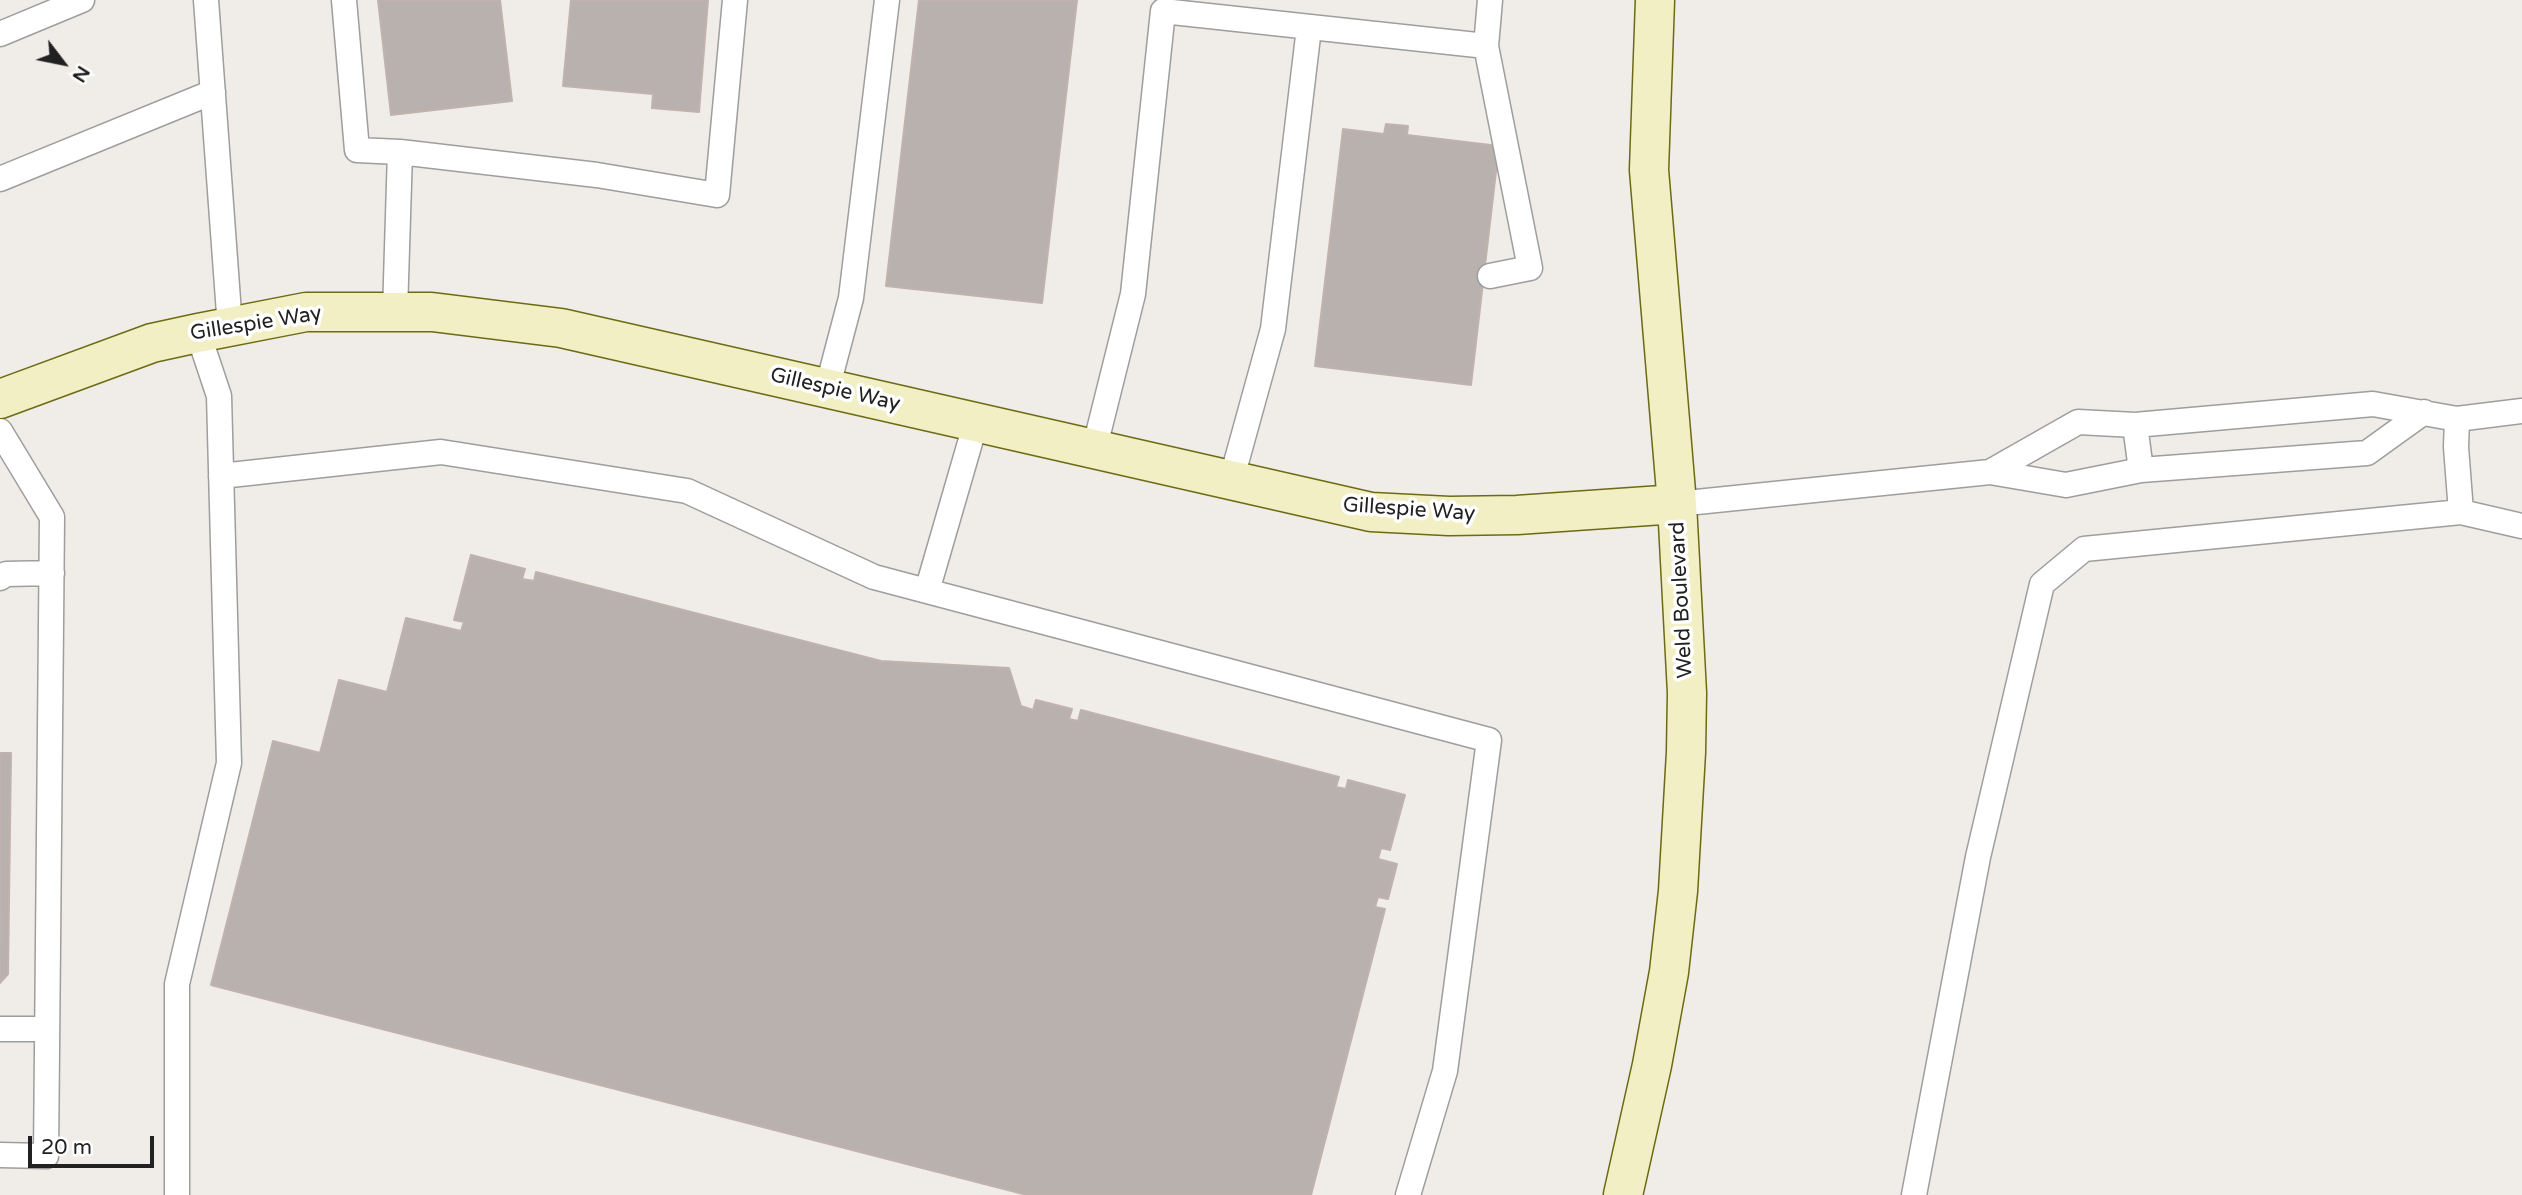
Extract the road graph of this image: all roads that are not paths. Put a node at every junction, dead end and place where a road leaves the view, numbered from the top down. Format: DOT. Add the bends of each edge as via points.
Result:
graph roads {
  1 [pos="82,0"];
  2 [pos="206,0"];
  3 [pos="344,0"];
  4 [pos="734,0"];
  5 [pos="887,0"];
  6 [pos="1490,0"];
  7 [pos="1655,0"];
  8 [pos="1309,28"];
  9 [pos="0,34"];
  10 [pos="1486,46"];
  11 [pos="213,92"];
  12 [pos="400,152"];
  13 [pos="0,178"];
  14 [pos="1490,276"];
  15 [pos="395,312"];
  16 [pos="214,330"];
  17 [pos="827,389"];
  18 [pos="0,399"];
  19 [pos="2522,411"];
  20 [pos="2424,412"];
  21 [pos="2457,419"];
  22 [pos="976,422"];
  23 [pos="2135,425"];
  24 [pos="0,431"];
  25 [pos="1094,450"];
  26 [pos="2141,470"];
  27 [pos="1990,472"];
  28 [pos="221,476"];
  29 [pos="1231,481"];
  30 [pos="1677,504"];
  31 [pos="2461,512"];
  32 [pos="2522,526"];
  33 [pos="52,573"];
  34 [pos="0,578"];
  35 [pos="927,591"];
  36 [pos="0,1029"];
  37 [pos="47,1029"];
  38 [pos="0,1155"];
  39 [pos="177,1195"];
  40 [pos="1409,1195"];
  41 [pos="1623,1195"];
  42 [pos="1913,1195"];
  1 -- 9 [label="lane"];
  2 -- 11 [label="lane"];
  3 -- 12 [label="lane" via="357,150"];
  4 -- 12 [label="lane" via="717,195 597,174"];
  5 -- 17 [label="lane" via="851,298"];
  6 -- 10 [label="lane"];
  7 -- 30 [label="street, Weld Boulevard" via="1649,170"];
  8 -- 10 [label="lane"];
  8 -- 25 [label="lane" via="1163,11 1133,294"];
  8 -- 29 [label="lane" via="1273,329"];
  10 -- 14 [label="lane" via="1530,268"];
  11 -- 13 [label="lane"];
  11 -- 16 [label="lane"];
  12 -- 15 [label="lane"];
  15 -- 16 [label="street, Gillespie Way" via="306,312"];
  15 -- 17 [label="street, Gillespie Way" via="432,312 561,328"];
  16 -- 18 [label="street, Gillespie Way" via="152,343"];
  16 -- 28 [label="lane"];
  17 -- 22 [label="street, Gillespie Way"];
  19 -- 21 [label="lane"];
  20 -- 21 [label="lane"];
  20 -- 23 [label="lane" via="2372,404"];
  20 -- 26 [label="lane" via="2367,453"];
  21 -- 31 [label="lane"];
  22 -- 25 [label="street, Gillespie Way"];
  22 -- 35 [label="lane"];
  23 -- 26 [label="lane"];
  23 -- 27 [label="lane" via="2078,422"];
  24 -- 33 [label="lane" via="52,517"];
  25 -- 29 [label="street, Gillespie Way"];
  26 -- 27 [label="lane" via="2066,485"];
  27 -- 30 [label="lane"];
  28 -- 35 [label="lane" via="441,452 687,491 874,577"];
  28 -- 39 [label="lane" via="229,763 177,984"];
  29 -- 30 [label="street, Gillespie Way" via="1349,508 1399,514 1517,515"];
  30 -- 41 [label="street, Weld Boulevard" via="1687,693 1678,891 1657,1038"];
  31 -- 32 [label="lane"];
  31 -- 42 [label="lane" via="2084,549 2042,584 1979,857"];
  33 -- 34 [label="lane"];
  33 -- 37 [label="lane"];
  35 -- 40 [label="lane" via="1489,740 1445,1071"];
  36 -- 37 [label="lane"];
  37 -- 38 [label="lane" via="46,1156"];
}
